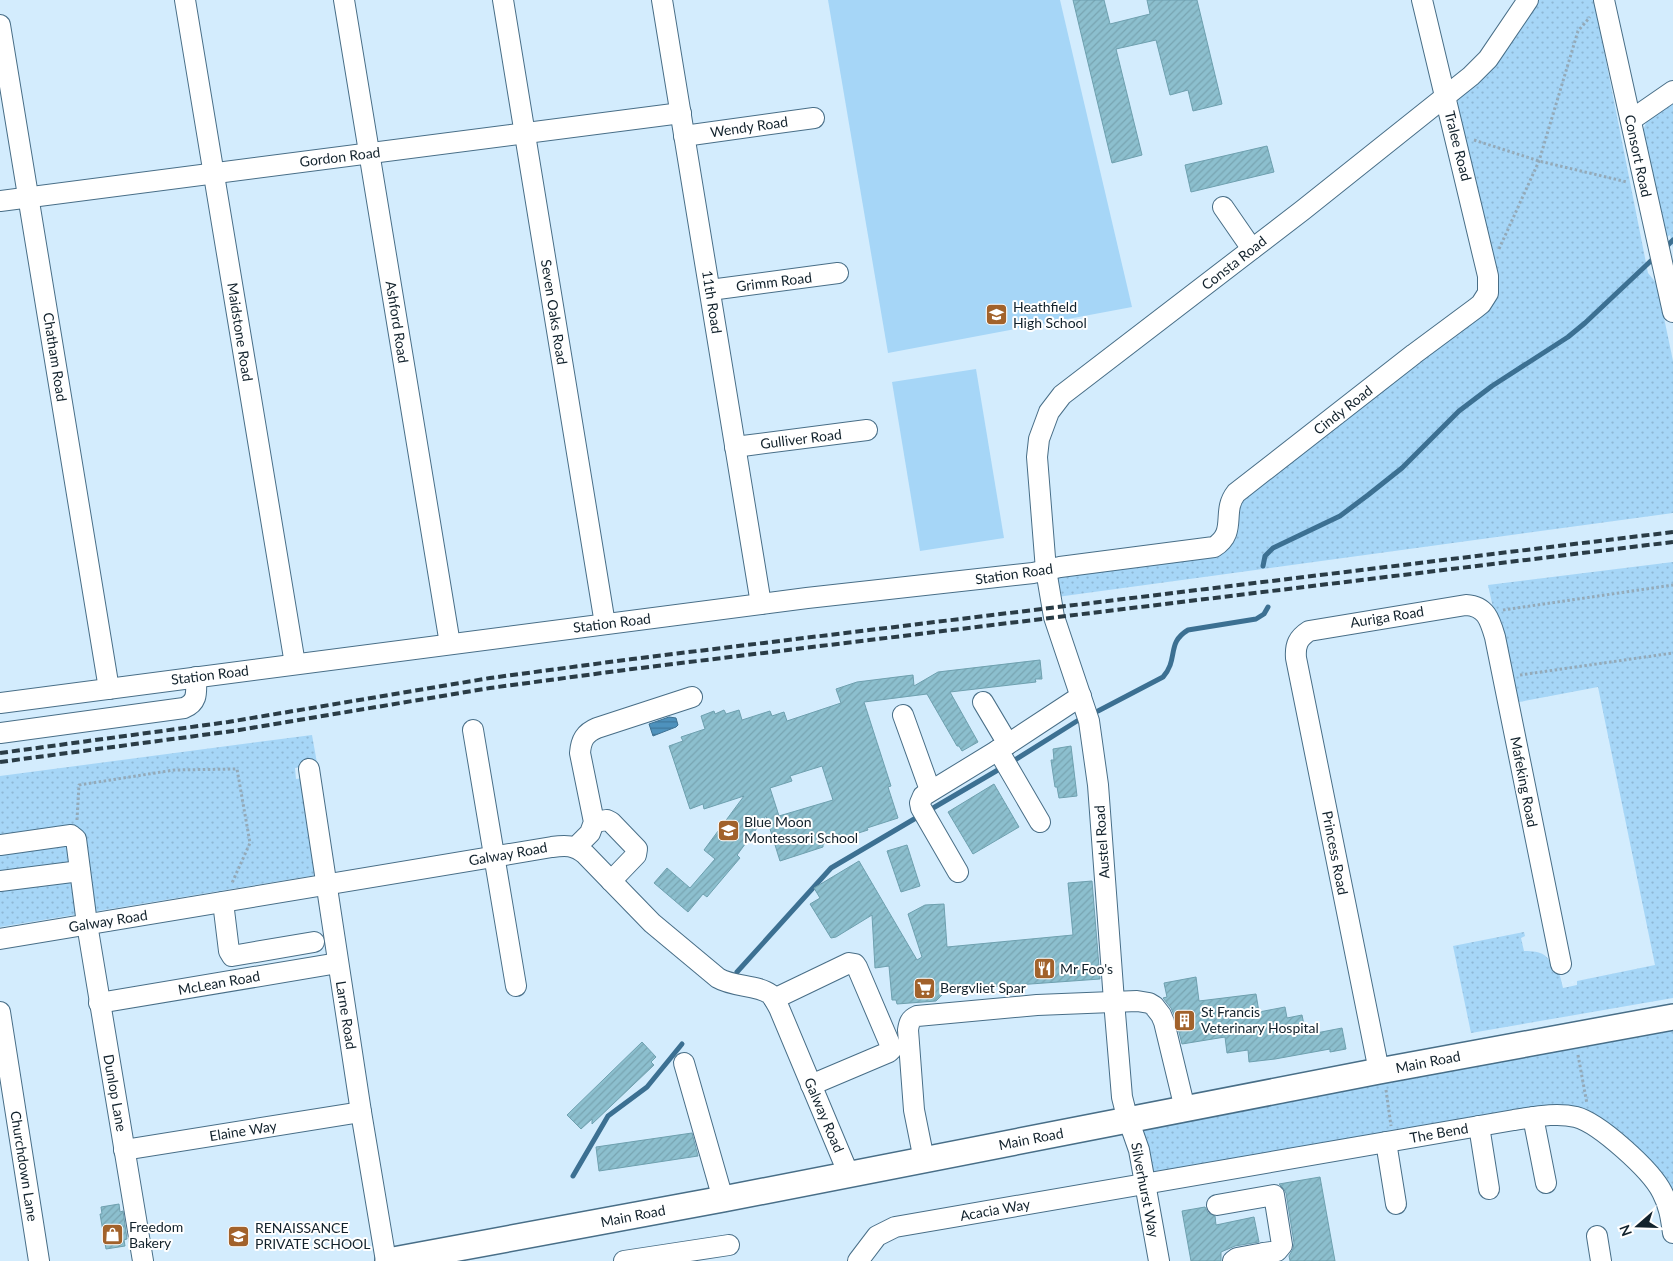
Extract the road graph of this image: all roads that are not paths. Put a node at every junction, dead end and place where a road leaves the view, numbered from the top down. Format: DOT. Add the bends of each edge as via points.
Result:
graph roads {
  1 [pos="186,0"];
  2 [pos="344,0"];
  3 [pos="503,0"];
  4 [pos="662,0"];
  5 [pos="1422,0"];
  6 [pos="1528,0"];
  7 [pos="1604,1"];
  8 [pos="0,25"];
  9 [pos="1673,91"];
  10 [pos="1446,95"];
  11 [pos="681,112"];
  12 [pos="814,118"];
  13 [pos="1631,120"];
  14 [pos="525,133"];
  15 [pos="684,136"];
  16 [pos="369,153"];
  17 [pos="214,174"];
  18 [pos="28,198"];
  19 [pos="0,201"];
  20 [pos="1223,207"];
  21 [pos="1252,249"];
  22 [pos="838,273"];
  23 [pos="1488,284"];
  24 [pos="710,290"];
  25 [pos="1673,312"];
  26 [pos="867,430"];
  27 [pos="735,447"];
  28 [pos="1222,541"];
  29 [pos="1046,570"];
  30 [pos="761,604"];
  31 [pos="1481,609"];
  32 [pos="605,624"];
  33 [pos="1300,637"];
  34 [pos="450,644"];
  35 [pos="295,664"];
  36 [pos="196,677"];
  37 [pos="109,689"];
  38 [pos="692,697"];
  39 [pos="983,702"];
  40 [pos="0,703"];
  41 [pos="1085,708"];
  42 [pos="903,715"];
  43 [pos="474,730"];
  44 [pos="0,733"];
  45 [pos="1005,755"];
  46 [pos="309,769"];
  47 [pos="925,805"];
  48 [pos="594,822"];
  49 [pos="1040,822"];
  50 [pos="0,846"];
  51 [pos="576,847"];
  52 [pos="494,856"];
  53 [pos="80,871"];
  54 [pos="958,872"];
  55 [pos="0,881"];
  56 [pos="611,881"];
  57 [pos="327,885"];
  58 [pos="223,902"];
  59 [pos="87,924"];
  60 [pos="0,938"];
  61 [pos="314,942"];
  62 [pos="338,963"];
  63 [pos="1561,964"];
  64 [pos="516,986"];
  65 [pos="774,999"];
  66 [pos="1114,1001"];
  67 [pos="100,1003"];
  68 [pos="0,1012"];
  69 [pos="1673,1017"];
  70 [pos="684,1063"];
  71 [pos="1382,1079"];
  72 [pos="811,1085"];
  73 [pos="1185,1109"];
  74 [pos="361,1112"];
  75 [pos="1532,1117"];
  76 [pos="1128,1120"];
  77 [pos="1478,1126"];
  78 [pos="1389,1147"];
  79 [pos="124,1150"];
  80 [pos="924,1160"];
  81 [pos="1269,1163"];
  82 [pos="849,1175"];
  83 [pos="1146,1184"];
  84 [pos="1546,1184"];
  85 [pos="1490,1189"];
  86 [pos="1274,1195"];
  87 [pos="723,1199"];
  88 [pos="1396,1204"];
  89 [pos="1217,1205"];
  90 [pos="1673,1233"];
  91 [pos="1597,1236"];
  92 [pos="729,1245"];
  93 [pos="1265,1257"];
  94 [pos="39,1261"];
  95 [pos="142,1261"];
  96 [pos="387,1261"];
  97 [pos="624,1261"];
  98 [pos="858,1261"];
  99 [pos="1159,1261"];
  100 [pos="1233,1261"];
  101 [pos="1601,1261"];
  1 -- 17 [label="street, Maidstone Road"];
  2 -- 16 [label="street, Ashford Road"];
  3 -- 14 [label="street, Seven Oaks Road"];
  4 -- 11 [label="street, 11th Road"];
  5 -- 10 [label="street, Tralee Road"];
  6 -- 10 [label="street, Consta Road" via="1488,59"];
  7 -- 13 [label="street, Consort Road"];
  8 -- 18 [label="street, Chatham Road"];
  9 -- 13 [label="street"];
  10 -- 21 [label="street, Consta Road"];
  10 -- 23 [label="street, Tralee Road"];
  11 -- 14 [label="street, Gordon Road"];
  11 -- 15 [label="street, 11th Road"];
  12 -- 15 [label="street, Wendy Road"];
  13 -- 25 [label="street, Consort Road"];
  14 -- 16 [label="street, Gordon Road"];
  14 -- 32 [label="street, Seven Oaks Road"];
  15 -- 24 [label="street, 11th Road"];
  16 -- 17 [label="street, Gordon Road"];
  16 -- 34 [label="street, Ashford Road"];
  17 -- 18 [label="street, Gordon Road"];
  17 -- 35 [label="street, Maidstone Road"];
  18 -- 19 [label="street, Gordon Road"];
  18 -- 37 [label="street, Chatham Road"];
  20 -- 21 [label="street"];
  21 -- 29 [label="street, Consta Road" via="1062,396 1049,412 1037,457"];
  22 -- 24 [label="street, Grimm Road"];
  23 -- 28 [label="street, Cindy Road" via="1481,304 1236,493 1230,505 1228,532"];
  24 -- 27 [label="street, 11th Road"];
  26 -- 27 [label="street, Gulliver Road"];
  27 -- 30 [label="street, 11th Road"];
  28 -- 29 [label="street, Station Road" via="1208,549"];
  29 -- 30 [label="street, Station Road"];
  29 -- 41 [label="street, Austel Road" via="1054,617"];
  30 -- 32 [label="street, Station Road"];
  31 -- 33 [label="street, Auriga Road" via="1466,604 1324,627"];
  31 -- 63 [label="street, Mafeking Road" via="1495,637"];
  32 -- 34 [label="street, Station Road"];
  33 -- 71 [label="street, Princess Road" via="1295,647 1296,658"];
  34 -- 35 [label="street, Station Road"];
  35 -- 36 [label="street, Station Road"];
  36 -- 37 [label="street, Station Road"];
  36 -- 44 [label="street" via="196,697 191,705 184,708"];
  37 -- 40 [label="street, Station Road"];
  38 -- 48 [label="street" via="597,728 584,736 580,753"];
  39 -- 45 [label="street"];
  41 -- 45 [label="street"];
  41 -- 66 [label="street, Austel Road" via="1098,785"];
  42 -- 47 [label="street"];
  43 -- 52 [label="street"];
  45 -- 47 [label="street"];
  45 -- 49 [label="street"];
  46 -- 57 [label="street, Larne Road"];
  47 -- 54 [label="street"];
  48 -- 51 [label="street" via="590,833"];
  48 -- 56 [label="street" via="611,822 637,849 636,855"];
  50 -- 53 [label="street, Dunlop Lane" via="71,835 76,839"];
  51 -- 52 [label="street, Galway Road" via="565,845"];
  51 -- 56 [label="street"];
  52 -- 57 [label="street, Galway Road"];
  52 -- 64 [label="street"];
  53 -- 55 [label="street"];
  53 -- 59 [label="street, Dunlop Lane"];
  56 -- 65 [label="street" via="652,922 718,978 767,993"];
  57 -- 58 [label="street, Galway Road"];
  57 -- 62 [label="street, Larne Road"];
  58 -- 59 [label="street, Galway Road"];
  58 -- 61 [label="street" via="232,956"];
  59 -- 60 [label="street, Galway Road"];
  59 -- 67 [label="street, Dunlop Lane"];
  62 -- 67 [label="street, McLean Road"];
  62 -- 74 [label="street, Larne Road"];
  65 -- 72 [label="street, Galway Road"];
  65 -- 72 [label="street" via="849,962 857,967 892,1049"];
  66 -- 73 [label="street" via="1149,1003 1161,1015"];
  66 -- 76 [label="street, Austel Road" via="1122,1096"];
  66 -- 80 [label="street" via="912,1018 908,1030 914,1110"];
  67 -- 79 [label="street, Dunlop Lane"];
  68 -- 94 [label="street, Churchdown Lane"];
  69 -- 71 [label="main road, Main Road"];
  70 -- 87 [label="street"];
  71 -- 73 [label="main road, Main Road"];
  72 -- 82 [label="street, Galway Road"];
  73 -- 76 [label="main road, Main Road"];
  74 -- 79 [label="street, Elaine Way"];
  74 -- 96 [label="street, Larne Road"];
  75 -- 77 [label="street, The Bend"];
  75 -- 84 [label="street"];
  75 -- 90 [label="street, The Bend" via="1561,1114 1576,1117 1590,1122 1615,1142 1661,1190 1671,1216"];
  76 -- 80 [label="main road, Main Road"];
  76 -- 83 [label="street, Silverhurst Way"];
  77 -- 78 [label="street, The Bend"];
  77 -- 85 [label="street"];
  78 -- 81 [label="street, The Bend"];
  78 -- 88 [label="street"];
  79 -- 95 [label="street, Dunlop Lane"];
  80 -- 82 [label="main road, Main Road"];
  81 -- 83 [label="street, The Bend"];
  81 -- 86 [label="street"];
  82 -- 87 [label="main road, Main Road"];
  83 -- 98 [label="street, Acacia Way" via="895,1227 877,1236"];
  83 -- 99 [label="street, Silverhurst Way"];
  86 -- 89 [label="street"];
  86 -- 93 [label="street" via="1282,1245"];
  87 -- 96 [label="main road, Main Road"];
  91 -- 101 [label="street"];
  92 -- 97 [label="street"];
  93 -- 100 [label="street"];
}
